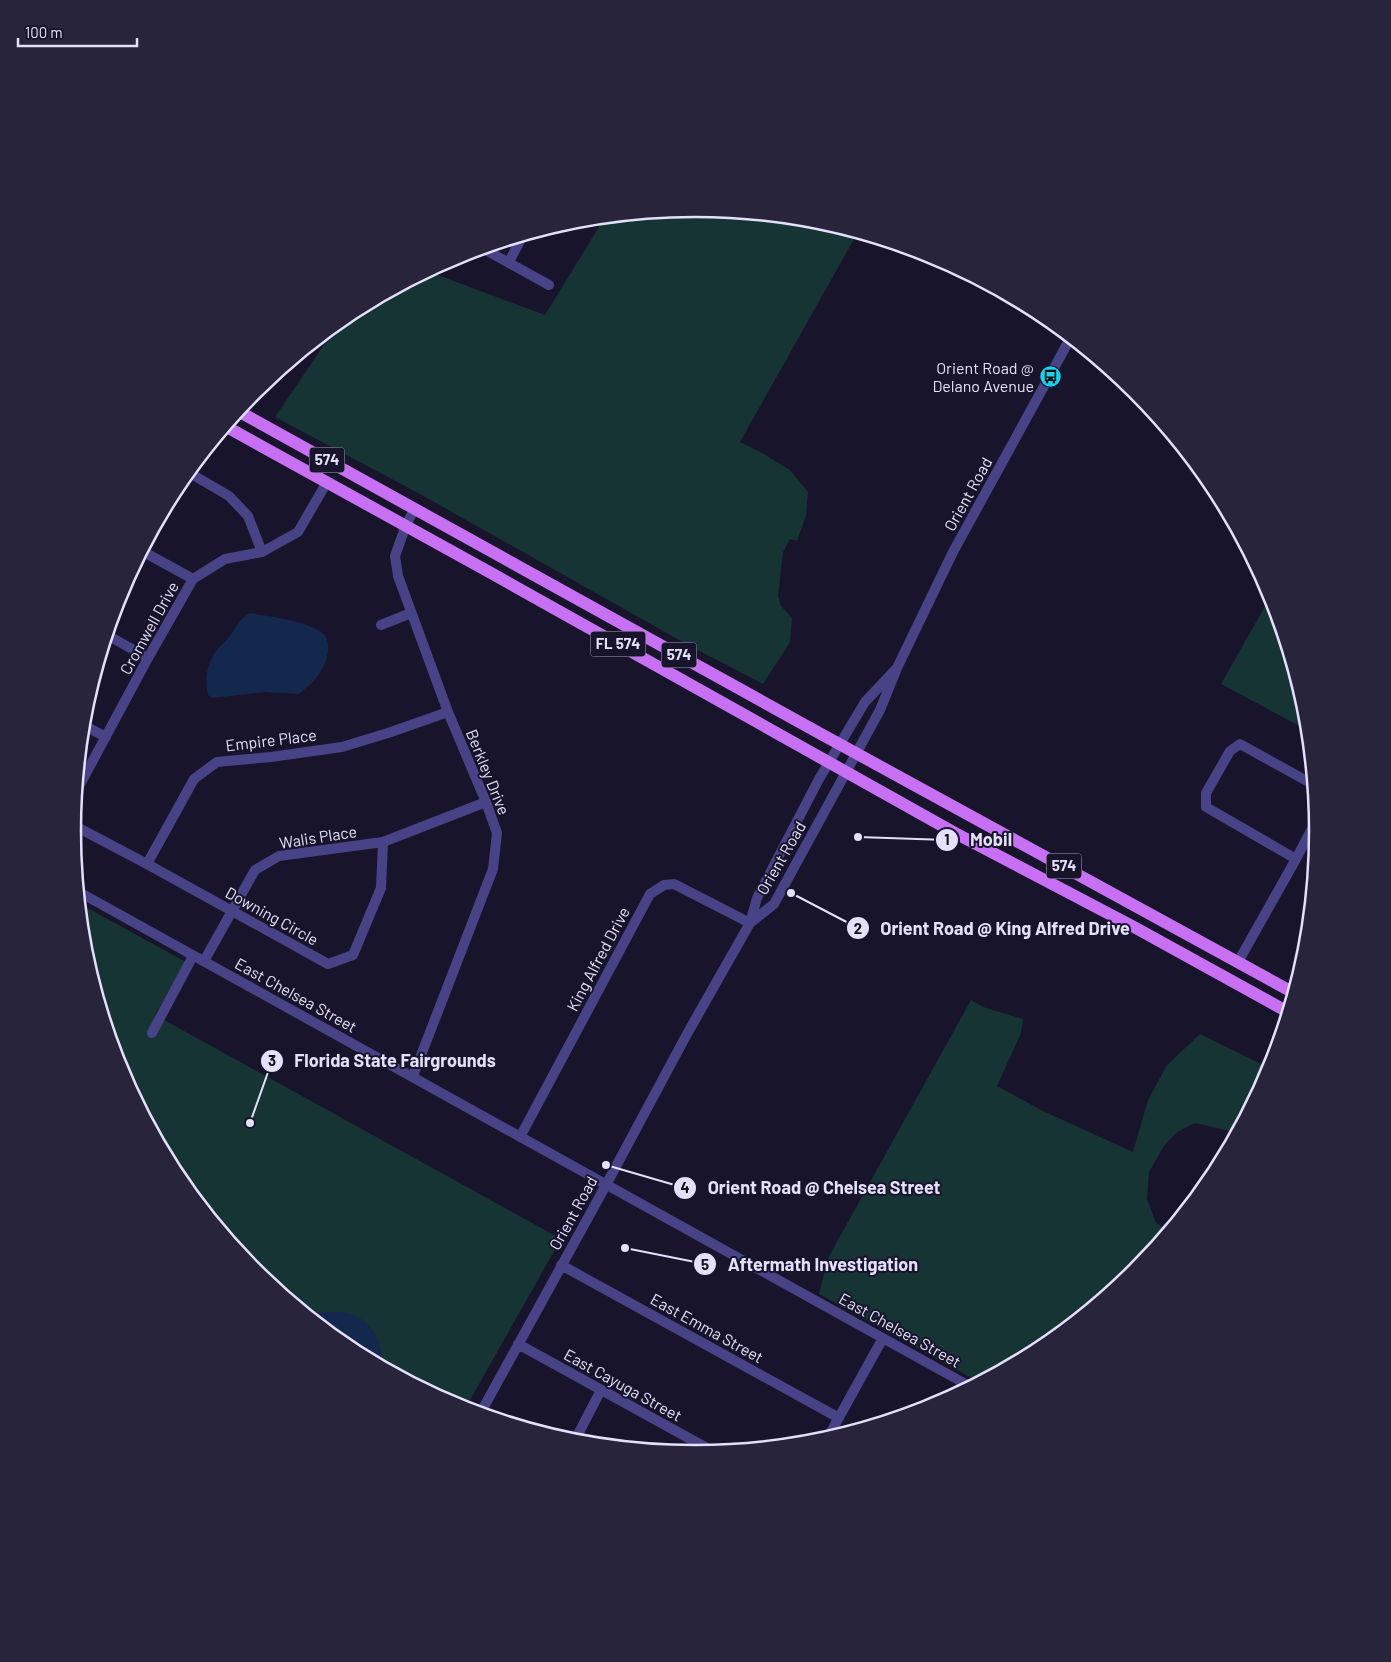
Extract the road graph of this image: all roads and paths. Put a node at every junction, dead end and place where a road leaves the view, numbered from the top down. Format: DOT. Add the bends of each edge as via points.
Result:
graph roads {
  1 [pos="519,243"];
  2 [pos="490,252"];
  3 [pos="509,262"];
  4 [pos="549,285"];
  5 [pos="1068,343"];
  6 [pos="245,415"];
  7 [pos="236,424"];
  8 [pos="232,429"];
  9 [pos="241,434"];
  10 [pos="195,476"];
  11 [pos="327,482"];
  12 [pos="415,508"];
  13 [pos="406,525"];
  14 [pos="262,552"];
  15 [pos="148,554"];
  16 [pos="194,579"];
  17 [pos="411,613"];
  18 [pos="381,625"];
  19 [pos="112,639"];
  20 [pos="148,658"];
  21 [pos="897,668"];
  22 [pos="448,712"];
  23 [pos="90,729"];
  24 [pos="106,737"];
  25 [pos="840,744"];
  26 [pos="856,753"];
  27 [pos="829,762"];
  28 [pos="846,772"];
  29 [pos="84,777"];
  30 [pos="1307,781"];
  31 [pos="486,802"];
  32 [pos="81,829"];
  33 [pos="1310,832"];
  34 [pos="383,842"];
  35 [pos="1296,859"];
  36 [pos="147,864"];
  37 [pos="86,896"];
  38 [pos="232,911"];
  39 [pos="750,923"];
  40 [pos="194,956"];
  41 [pos="204,961"];
  42 [pos="1238,962"];
  43 [pos="1289,990"];
  44 [pos="1289,991"];
  45 [pos="1258,996"];
  46 [pos="1283,1009"];
  47 [pos="152,1033"];
  48 [pos="413,1076"];
  49 [pos="520,1137"];
  50 [pos="606,1185"];
  51 [pos="561,1265"];
  52 [pos="883,1338"];
  53 [pos="518,1344"];
  54 [pos="964,1383"];
  55 [pos="602,1390"];
  56 [pos="484,1407"];
  57 [pos="839,1418"];
  58 [pos="833,1429"];
  59 [pos="579,1433"];
  60 [pos="701,1445"];
  1 -- 3 [label="street"];
  2 -- 3 [label="street"];
  3 -- 4 [label="street"];
  5 -- 21 [label="street, Orient Road" via="953,552"];
  6 -- 12 [label="main road, 574"];
  7 -- 9 [label="main road"];
  8 -- 9 [label="main road, FL 574"];
  9 -- 11 [label="main road, FL 574"];
  10 -- 14 [label="street" via="229,496 248,516"];
  11 -- 13 [label="main road, FL 574"];
  11 -- 14 [label="street, Cromwell Drive" via="298,532"];
  12 -- 13 [label="street, Berkley Drive"];
  12 -- 25 [label="main road, 574"];
  13 -- 17 [label="street, Berkley Drive" via="395,556 398,576"];
  13 -- 27 [label="main road, FL 574"];
  14 -- 16 [label="street, Cromwell Drive" via="225,559"];
  15 -- 16 [label="street"];
  16 -- 20 [label="street, Cromwell Drive"];
  17 -- 18 [label="street"];
  17 -- 22 [label="street, Berkley Drive"];
  19 -- 20 [label="street"];
  20 -- 24 [label="street, Cromwell Drive"];
  21 -- 25 [label="street, Orient Road" via="865,702"];
  21 -- 26 [label="street, Orient Road" via="880,710"];
  22 -- 31 [label="street, Berkley Drive"];
  22 -- 36 [label="street, Empire Place" via="342,747 217,762 194,779"];
  23 -- 24 [label="street"];
  24 -- 29 [label="street, Cromwell Drive"];
  25 -- 26 [label="main road, 574"];
  25 -- 27 [label="street, Orient Road"];
  26 -- 28 [label="street, Orient Road"];
  26 -- 42 [label="main road, 574"];
  27 -- 28 [label="main road, FL 574"];
  27 -- 39 [label="street, Orient Road" via="757,898"];
  28 -- 39 [label="street, Orient Road" via="774,904"];
  28 -- 45 [label="main road, FL 574"];
  30 -- 35 [label="street" via="1240,744 1230,750 1206,794 1206,807"];
  31 -- 34 [label="street, Walis Place"];
  31 -- 48 [label="street, Berkley Drive" via="497,833 492,869"];
  32 -- 36 [label="street, Downing Circle"];
  33 -- 35 [label="street"];
  34 -- 38 [label="street, Walis Place" via="279,856 255,870"];
  34 -- 38 [label="street, Downing Circle" via="381,888 353,955 328,964"];
  35 -- 42 [label="street"];
  36 -- 38 [label="street, Downing Circle"];
  37 -- 40 [label="street, East Chelsea Street"];
  38 -- 41 [label="street, Walis Place"];
  39 -- 49 [label="street, King Alfred Drive" via="674,884 664,885 650,894"];
  39 -- 50 [label="street, Orient Road"];
  40 -- 41 [label="street, East Chelsea Street"];
  40 -- 47 [label="street"];
  41 -- 48 [label="street, East Chelsea Street"];
  42 -- 43 [label="main road, 574"];
  44 -- 45 [label="main road"];
  45 -- 46 [label="main road, FL 574"];
  48 -- 49 [label="street, East Chelsea Street"];
  49 -- 50 [label="street, East Chelsea Street"];
  50 -- 51 [label="street, Orient Road"];
  50 -- 52 [label="street, East Chelsea Street"];
  51 -- 53 [label="street, Orient Road"];
  51 -- 57 [label="street, East Emma Street"];
  52 -- 54 [label="street, East Chelsea Street"];
  52 -- 57 [label="street"];
  53 -- 55 [label="street, East Cayuga Street"];
  53 -- 56 [label="street, Orient Road"];
  55 -- 59 [label="street"];
  55 -- 60 [label="street, East Cayuga Street"];
  57 -- 58 [label="street"];
}
